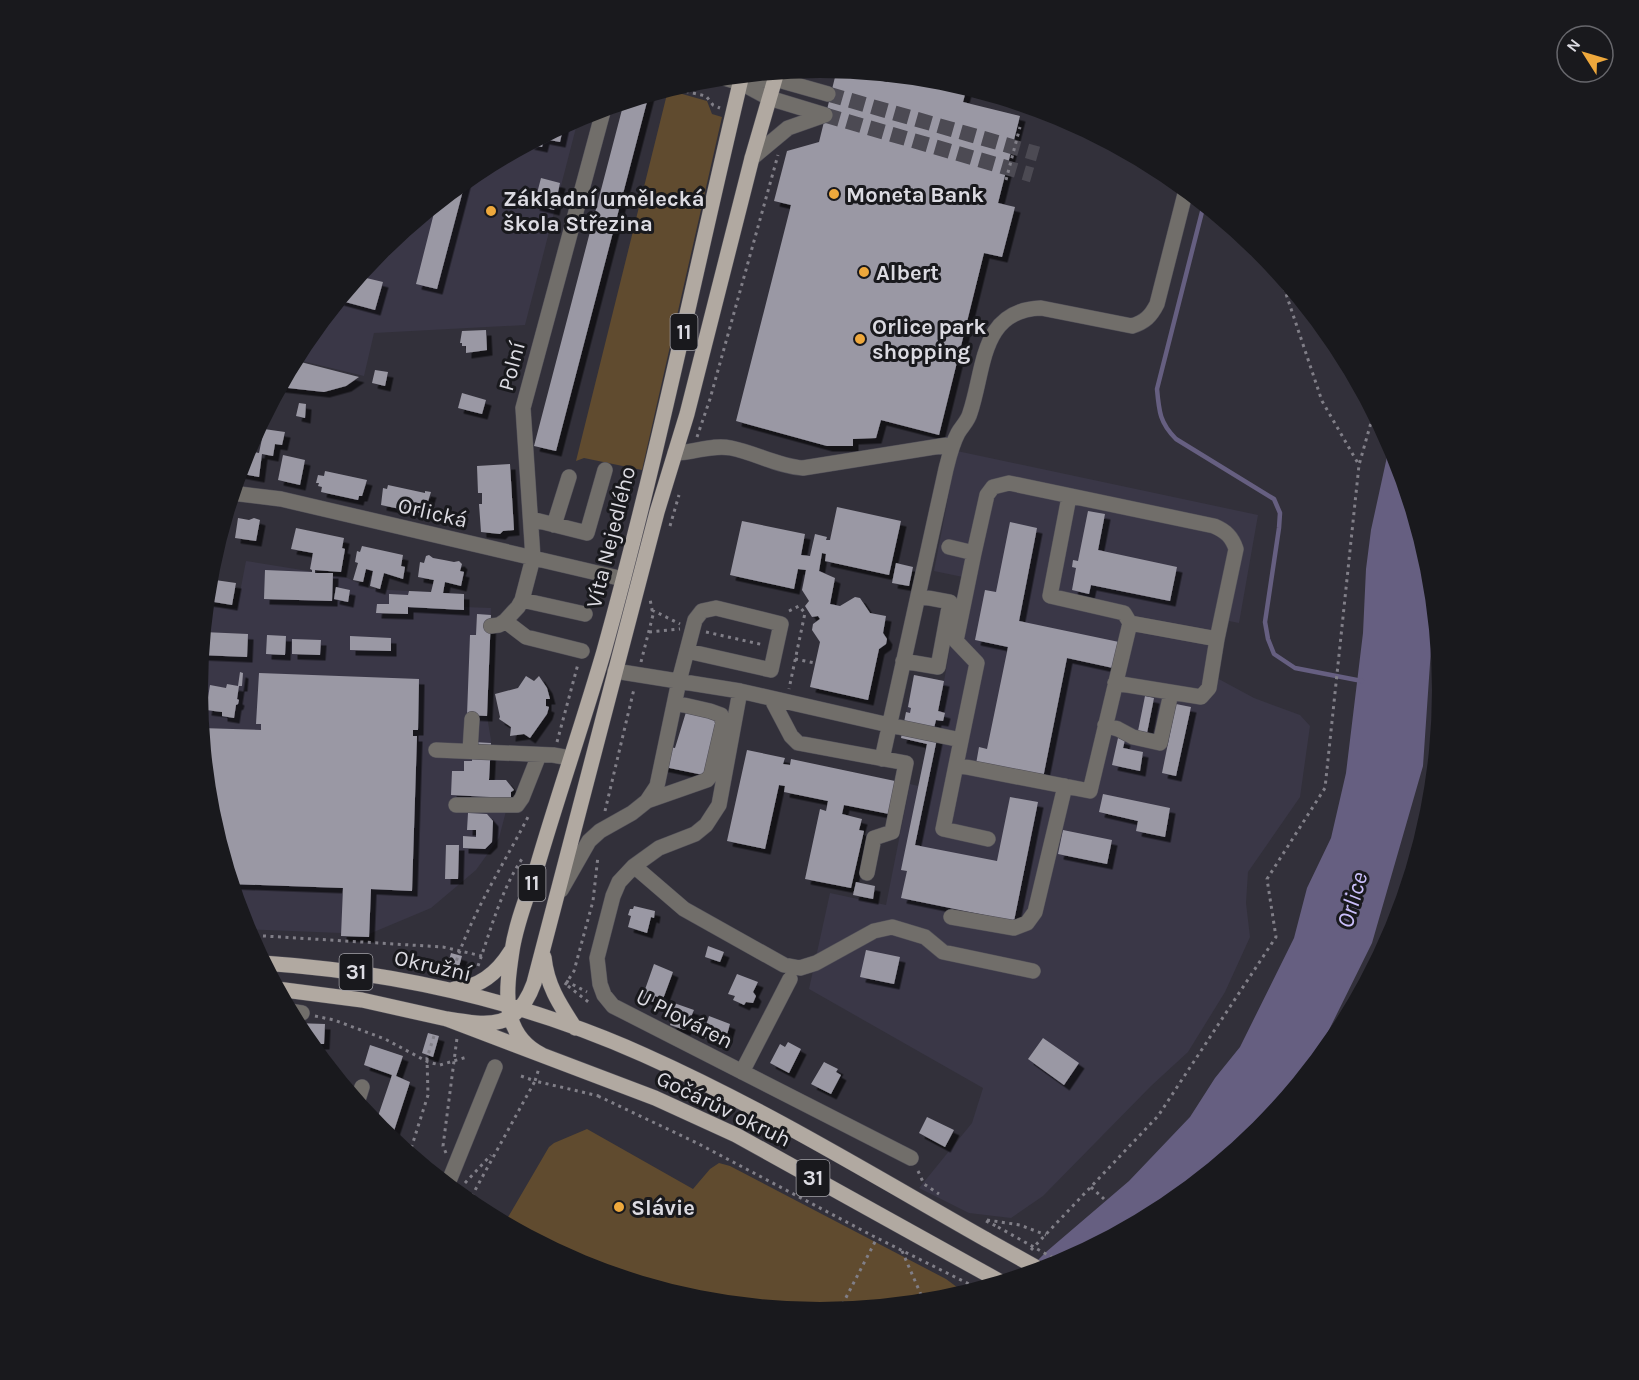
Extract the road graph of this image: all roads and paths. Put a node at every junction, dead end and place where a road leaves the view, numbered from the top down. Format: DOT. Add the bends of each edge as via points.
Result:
graph roads {
  1 [pos="775,79"];
  2 [pos="787,79"];
  3 [pos="747,82"];
  4 [pos="741,83"];
  5 [pos="690,92"];
  6 [pos="828,93"];
  7 [pos="769,98"];
  8 [pos="720,108"];
  9 [pos="601,119"];
  10 [pos="1020,127"];
  11 [pos="779,151"];
  12 [pos="752,158"];
  13 [pos="1006,180"];
  14 [pos="1184,198"];
  15 [pos="1286,293"];
  16 [pos="1370,424"];
  17 [pos="953,444"];
  18 [pos="692,451"];
  19 [pos="675,453"];
  20 [pos="1359,465"];
  21 [pos="605,470"];
  22 [pos="569,477"];
  23 [pos="682,485"];
  24 [pos="240,494"];
  25 [pos="1069,496"];
  26 [pos="531,519"];
  27 [pos="554,525"];
  28 [pos="669,530"];
  29 [pos="949,547"];
  30 [pos="974,553"];
  31 [pos="533,558"];
  32 [pos="623,579"];
  33 [pos="918,596"];
  34 [pos="649,597"];
  35 [pos="522,600"];
  36 [pos="792,609"];
  37 [pos="652,610"];
  38 [pos="585,614"];
  39 [pos="1130,622"];
  40 [pos="693,629"];
  41 [pos="649,632"];
  42 [pos="1217,639"];
  43 [pos="776,647"];
  44 [pos="582,651"];
  45 [pos="687,651"];
  46 [pos="795,659"];
  47 [pos="903,661"];
  48 [pos="815,663"];
  49 [pos="615,670"];
  50 [pos="638,674"];
  51 [pos="679,681"];
  52 [pos="1115,683"];
  53 [pos="740,691"];
  54 [pos="1171,693"];
  55 [pos="771,698"];
  56 [pos="786,702"];
  57 [pos="675,703"];
  58 [pos="472,719"];
  59 [pos="889,725"];
  60 [pos="1106,725"];
  61 [pos="961,740"];
  62 [pos="436,750"];
  63 [pos="470,751"];
  64 [pos="539,755"];
  65 [pos="570,758"];
  66 [pos="882,759"];
  67 [pos="956,765"];
  68 [pos="1065,786"];
  69 [pos="647,801"];
  70 [pos="456,805"];
  71 [pos="600,831"];
  72 [pos="988,839"];
  73 [pos="528,850"];
  74 [pos="598,854"];
  75 [pos="634,866"];
  76 [pos="867,873"];
  77 [pos="557,898"];
  78 [pos="951,917"];
  79 [pos="259,936"];
  80 [pos="544,945"];
  81 [pos="512,948"];
  82 [pos="272,964"];
  83 [pos="1033,971"];
  84 [pos="475,974"];
  85 [pos="790,979"];
  86 [pos="566,981"];
  87 [pos="450,982"];
  88 [pos="286,990"];
  89 [pos="512,1011"];
  90 [pos="300,1013"];
  91 [pos="447,1019"];
  92 [pos="575,1028"];
  93 [pos="434,1036"];
  94 [pos="456,1043"];
  95 [pos="542,1055"];
  96 [pos="467,1057"];
  97 [pos="453,1061"];
  98 [pos="428,1062"];
  99 [pos="495,1067"];
  100 [pos="742,1072"];
  101 [pos="521,1076"];
  102 [pos="535,1081"];
  103 [pos="362,1087"];
  104 [pos="360,1095"];
  105 [pos="412,1146"];
  106 [pos="496,1149"];
  107 [pos="911,1158"];
  108 [pos="454,1171"];
  109 [pos="450,1179"];
  110 [pos="463,1184"];
  111 [pos="1091,1187"];
  112 [pos="472,1194"];
  113 [pos="940,1195"];
  114 [pos="1104,1199"];
  115 [pos="1046,1235"];
  116 [pos="877,1238"];
  117 [pos="902,1250"];
  118 [pos="1031,1251"];
  119 [pos="1050,1256"];
  120 [pos="1031,1264"];
  121 [pos="992,1277"];
  122 [pos="969,1283"];
  123 [pos="920,1293"];
  124 [pos="843,1301"];
  1 -- 7 [label="main road, Víta Nejedlého / 11"];
  2 -- 6 [label="street"];
  3 -- 7 [label="street"];
  4 -- 32 [label="main road, Víta Nejedlého / 11"];
  5 -- 8 [label="path" via="706,96"];
  7 -- 12 [label="main road, Víta Nejedlého / 11"];
  7 -- 12 [label="street" via="825,115 788,128"];
  9 -- 26 [label="street, Polní" via="523,408"];
  10 -- 13 [label="path"];
  11 -- 18 [label="path"];
  12 -- 19 [label="main road, Víta Nejedlého / 11"];
  14 -- 17 [label="street" via="1151,316 1141,324 1122,326 1041,308 1014,314 997,328 989,342 969,416"];
  15 -- 20 [label="path" via="1322,401"];
  16 -- 20 [label="path"];
  17 -- 18 [label="street" via="803,468 787,467 722,447"];
  17 -- 33 [label="street"];
  18 -- 19 [label="street"];
  19 -- 49 [label="main road, Víta Nejedlého / 11"];
  20 -- 111 [label="path" via="1325,788 1267,879 1275,937 1158,1116"];
  21 -- 27 [label="street" via="587,533"];
  22 -- 27 [label="street"];
  23 -- 28 [label="path"];
  24 -- 31 [label="street, Orlická" via="281,499"];
  25 -- 30 [label="street" via="1009,483 993,487 984,501"];
  25 -- 39 [label="street" via="1050,596 1124,613"];
  25 -- 42 [label="street" via="1214,526 1228,534 1236,549"];
  26 -- 27 [label="street"];
  26 -- 31 [label="street, Polní"];
  29 -- 30 [label="street"];
  30 -- 61 [label="street" via="956,641 977,663"];
  31 -- 32 [label="street, Orlická"];
  31 -- 35 [label="street, Polní"];
  32 -- 65 [label="main road, Víta Nejedlého / 11"];
  33 -- 47 [label="street"];
  33 -- 47 [label="street" via="950,602 938,667"];
  34 -- 37 [label="path"];
  35 -- 38 [label="street"];
  35 -- 44 [label="street, Polní" via="512,614 498,623 526,637"];
  36 -- 46 [label="path" via="799,606 805,614"];
  37 -- 41 [label="path"];
  37 -- 41 [label="path" via="688,628"];
  39 -- 42 [label="street"];
  39 -- 52 [label="street"];
  40 -- 43 [label="path"];
  40 -- 43 [label="street" via="702,611 716,608 781,624"];
  40 -- 45 [label="street"];
  41 -- 50 [label="path"];
  42 -- 54 [label="street" via="1206,693 1201,697"];
  43 -- 45 [label="street" via="771,670"];
  45 -- 51 [label="street"];
  46 -- 48 [label="path"];
  46 -- 56 [label="path"];
  47 -- 59 [label="street"];
  49 -- 50 [label="street"];
  49 -- 77 [label="main road, Víta Nejedlého / 11"];
  50 -- 51 [label="street"];
  50 -- 71 [label="path"];
  51 -- 53 [label="street"];
  51 -- 57 [label="street"];
  52 -- 54 [label="street"];
  52 -- 60 [label="street"];
  53 -- 55 [label="street"];
  53 -- 75 [label="street, U Plováren" via="719,805 695,834 659,848"];
  54 -- 60 [label="street" via="1160,743 1133,738"];
  55 -- 56 [label="street"];
  55 -- 66 [label="street" via="798,743"];
  56 -- 59 [label="street"];
  57 -- 69 [label="street" via="657,786"];
  57 -- 69 [label="street" via="721,716 723,723 711,775 707,780"];
  58 -- 63 [label="street"];
  59 -- 61 [label="street"];
  59 -- 66 [label="street"];
  60 -- 68 [label="street" via="1090,790"];
  61 -- 67 [label="street"];
  62 -- 63 [label="street"];
  63 -- 64 [label="street"];
  64 -- 65 [label="street"];
  64 -- 70 [label="street" via="516,805"];
  65 -- 81 [label="main road, Víta Nejedlého / 11"];
  66 -- 76 [label="street" via="906,763 892,832 874,838"];
  67 -- 68 [label="street"];
  67 -- 72 [label="street" via="943,829"];
  68 -- 78 [label="street" via="1035,912 1027,923 1014,928"];
  69 -- 71 [label="street"];
  71 -- 77 [label="street" via="585,847"];
  73 -- 84 [label="path" via="516,867"];
  74 -- 86 [label="path" via="593,902 574,971"];
  75 -- 83 [label="street" via="684,909 784,965 800,968 816,963 874,932 892,927 925,936 943,952"];
  75 -- 100 [label="street, U Plováren" via="619,882 600,945 598,972 604,995 613,1006"];
  77 -- 80 [label="main road, Víta Nejedlého / 11"];
  79 -- 87 [label="path" via="459,950"];
  80 -- 89 [label="main road, Víta Nejedlého / 11" via="530,995"];
  80 -- 92 [label="main road" via="549,984"];
  81 -- 87 [label="main road" via="485,980 471,987"];
  81 -- 89 [label="main road, Víta Nejedlého / 11"];
  82 -- 87 [label="main road, Okružní / 31"];
  85 -- 100 [label="street"];
  87 -- 89 [label="main road, Okružní / 31"];
  88 -- 91 [label="main road, 31" via="362,1000"];
  89 -- 91 [label="main road" via="497,1022 481,1024"];
  89 -- 92 [label="main road, Gočárův okruh / 31"];
  89 -- 95 [label="main road" via="521,1040"];
  90 -- 98 [label="path" via="334,1020 385,1039"];
  91 -- 95 [label="main road, Gočárův okruh / 31"];
  92 -- 120 [label="main road, Gočárův okruh / 31, bridge" via="642,1054 752,1108"];
  93 -- 98 [label="path"];
  94 -- 97 [label="path"];
  95 -- 121 [label="main road, Gočárův okruh / 31" via="726,1130"];
  96 -- 97 [label="path"];
  97 -- 98 [label="path" via="440,1065"];
  97 -- 108 [label="path" via="443,1146"];
  98 -- 105 [label="path" via="428,1095"];
  99 -- 108 [label="street"];
  100 -- 107 [label="street, U Plováren"];
  101 -- 102 [label="path"];
  102 -- 106 [label="path"];
  102 -- 116 [label="path" via="598,1096 697,1143"];
  103 -- 104 [label="street"];
  106 -- 110 [label="path"];
  106 -- 112 [label="path"];
  107 -- 113 [label="path" via="924,1184"];
  108 -- 109 [label="street"];
  111 -- 114 [label="path"];
  111 -- 115 [label="path"];
  115 -- 118 [label="path"];
  115 -- 119 [label="path, bridge" via="1020,1225 983,1219"];
  116 -- 117 [label="path"];
  116 -- 124 [label="path"];
  117 -- 122 [label="path"];
  117 -- 123 [label="path"];
}
